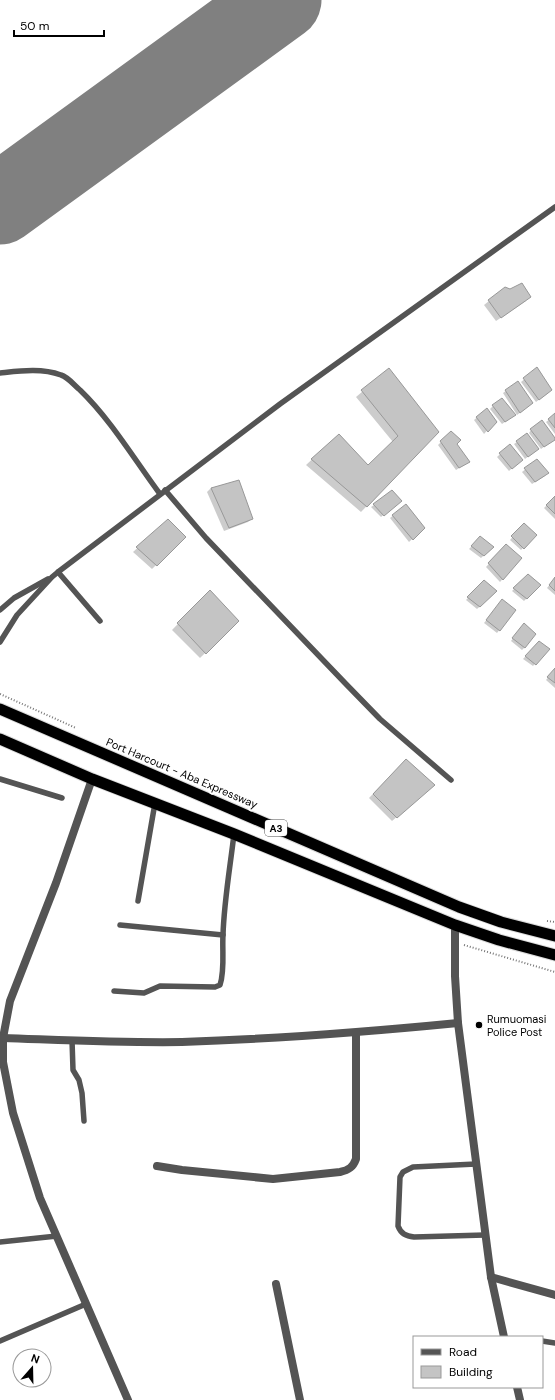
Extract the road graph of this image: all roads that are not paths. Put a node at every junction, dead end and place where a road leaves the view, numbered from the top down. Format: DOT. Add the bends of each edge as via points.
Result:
graph roads {
  1 [pos="555,207"];
  2 [pos="0,373"];
  3 [pos="162,492"];
  4 [pos="58,572"];
  5 [pos="52,577"];
  6 [pos="0,610"];
  7 [pos="100,621"];
  8 [pos="0,642"];
  9 [pos="0,709"];
  10 [pos="0,739"];
  11 [pos="0,779"];
  12 [pos="92,779"];
  13 [pos="451,780"];
  14 [pos="62,798"];
  15 [pos="155,803"];
  16 [pos="234,834"];
  17 [pos="138,901"];
  18 [pos="120,925"];
  19 [pos="455,925"];
  20 [pos="223,935"];
  21 [pos="555,936"];
  22 [pos="555,955"];
  23 [pos="114,991"];
  24 [pos="458,1023"];
  25 [pos="356,1033"];
  26 [pos="3,1038"];
  27 [pos="72,1040"];
  28 [pos="84,1121"];
  29 [pos="476,1164"];
  30 [pos="157,1166"];
  31 [pos="57,1236"];
  32 [pos="485,1236"];
  33 [pos="0,1242"];
  34 [pos="491,1277"];
  35 [pos="276,1284"];
  36 [pos="555,1295"];
  37 [pos="86,1304"];
  38 [pos="504,1336"];
  39 [pos="0,1341"];
  40 [pos="543,1342"];
  41 [pos="555,1343"];
  42 [pos="517,1388"];
  43 [pos="128,1400"];
  44 [pos="300,1400"];
  45 [pos="520,1400"];
  1 -- 3 [label="lane"];
  2 -- 3 [label="lane" via="21,370 47,371 63,375 93,403"];
  3 -- 4 [label="lane"];
  3 -- 13 [label="lane" via="380,719"];
  4 -- 5 [label="lane"];
  4 -- 7 [label="lane"];
  5 -- 6 [label="lane" via="14,598"];
  5 -- 8 [label="lane" via="17,615"];
  9 -- 21 [label="highway, Port Harcourt - Aba Expressway / A3" via="459,907 501,922"];
  10 -- 12 [label="highway, A3"];
  11 -- 14 [label="lane"];
  12 -- 15 [label="highway, A3"];
  12 -- 26 [label="street" via="56,883 10,1001"];
  15 -- 16 [label="highway, A3"];
  15 -- 17 [label="lane"];
  16 -- 19 [label="highway, A3"];
  16 -- 20 [label="lane"];
  18 -- 20 [label="lane"];
  19 -- 22 [label="highway, A3"];
  19 -- 24 [label="street"];
  20 -- 23 [label="lane" via="222,976 220,984 215,987 160,986 144,993"];
  24 -- 25 [label="street"];
  24 -- 29 [label="street"];
  25 -- 27 [label="street" via="182,1042"];
  25 -- 30 [label="street" via="354,1166 340,1172 273,1179"];
  26 -- 27 [label="street"];
  26 -- 31 [label="street" via="12,1113 40,1198"];
  27 -- 28 [label="lane" via="73,1070 82,1092"];
  29 -- 32 [label="street"];
  29 -- 32 [label="lane" via="413,1167 403,1172 400,1177 398,1226 405,1236"];
  31 -- 33 [label="lane"];
  31 -- 37 [label="street"];
  32 -- 34 [label="street"];
  34 -- 36 [label="street"];
  34 -- 38 [label="street"];
  35 -- 44 [label="street"];
  37 -- 39 [label="lane"];
  37 -- 43 [label="street"];
  40 -- 41 [label="lane"];
  42 -- 45 [label="street"];
}
